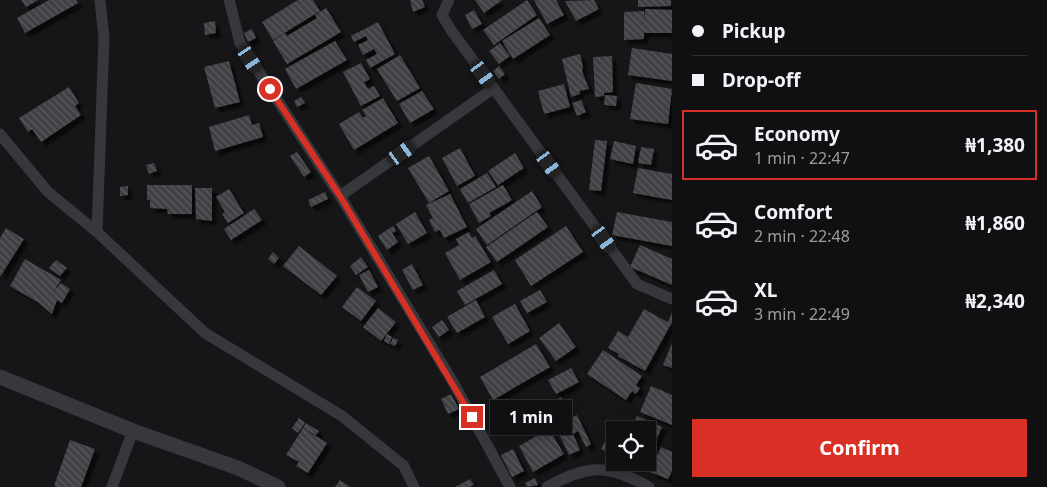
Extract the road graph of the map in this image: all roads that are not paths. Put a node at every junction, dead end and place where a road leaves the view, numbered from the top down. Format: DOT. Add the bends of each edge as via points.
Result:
graph roads {
  1 [pos="100,0"];
  2 [pos="228,0"];
  3 [pos="449,0"];
  4 [pos="494,88"];
  5 [pos="0,134"];
  6 [pos="340,196"];
  7 [pos="97,232"];
  8 [pos="672,299"];
  9 [pos="0,377"];
  10 [pos="133,431"];
  11 [pos="112,487"];
  12 [pos="278,487"];
  13 [pos="414,487"];
  14 [pos="510,487"];
  15 [pos="548,487"];
  16 [pos="649,487"];
  1 -- 7 [label="street" via="104,38"];
  2 -- 6 [label="street" via="240,44"];
  3 -- 4 [label="street" via="442,15"];
  4 -- 6 [label="street"];
  4 -- 8 [label="street" via="637,284"];
  5 -- 7 [label="street" via="48,192"];
  6 -- 14 [label="street" via="452,382"];
  7 -- 13 [label="street" via="205,333 342,416 384,448 404,466"];
  9 -- 10 [label="street"];
  10 -- 11 [label="street"];
  10 -- 12 [label="street" via="238,468"];
  15 -- 16 [label="street" via="564,478 597,468 623,473"];
}
